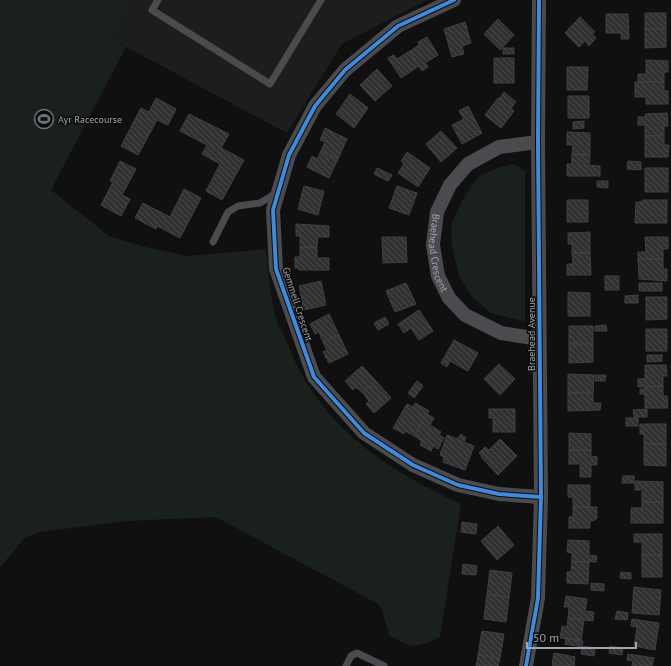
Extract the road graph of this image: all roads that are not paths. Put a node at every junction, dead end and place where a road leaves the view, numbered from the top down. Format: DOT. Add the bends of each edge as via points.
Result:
graph roads {
  1 [pos="158,0"];
  2 [pos="321,0"];
  3 [pos="454,0"];
  4 [pos="539,0"];
  5 [pos="538,142"];
  6 [pos="278,192"];
  7 [pos="213,242"];
  8 [pos="539,339"];
  9 [pos="541,497"];
  10 [pos="346,666"];
  11 [pos="384,666"];
  12 [pos="526,666"];
  1 -- 2 [label="lane" via="152,10 270,84"];
  3 -- 6 [label="street, Gemmell Crescent" via="398,26 345,70 315,106 289,155"];
  4 -- 5 [label="street, Braehead Avenue"];
  5 -- 8 [label="street, Braehead Avenue"];
  5 -- 8 [label="street, Braehead Crescent" via="499,147 468,164 450,185 437,212 433,245 438,276 449,298 464,315 501,333"];
  6 -- 7 [label="lane" via="260,203 238,206 228,212"];
  6 -- 9 [label="street, Gemmell Crescent" via="273,210 276,269 314,377 364,433 413,465 458,485 499,494"];
  8 -- 9 [label="street, Braehead Avenue"];
  9 -- 12 [label="street, Braehead Avenue" via="538,598"];
  10 -- 11 [label="lane" via="351,656 357,653"];
}
